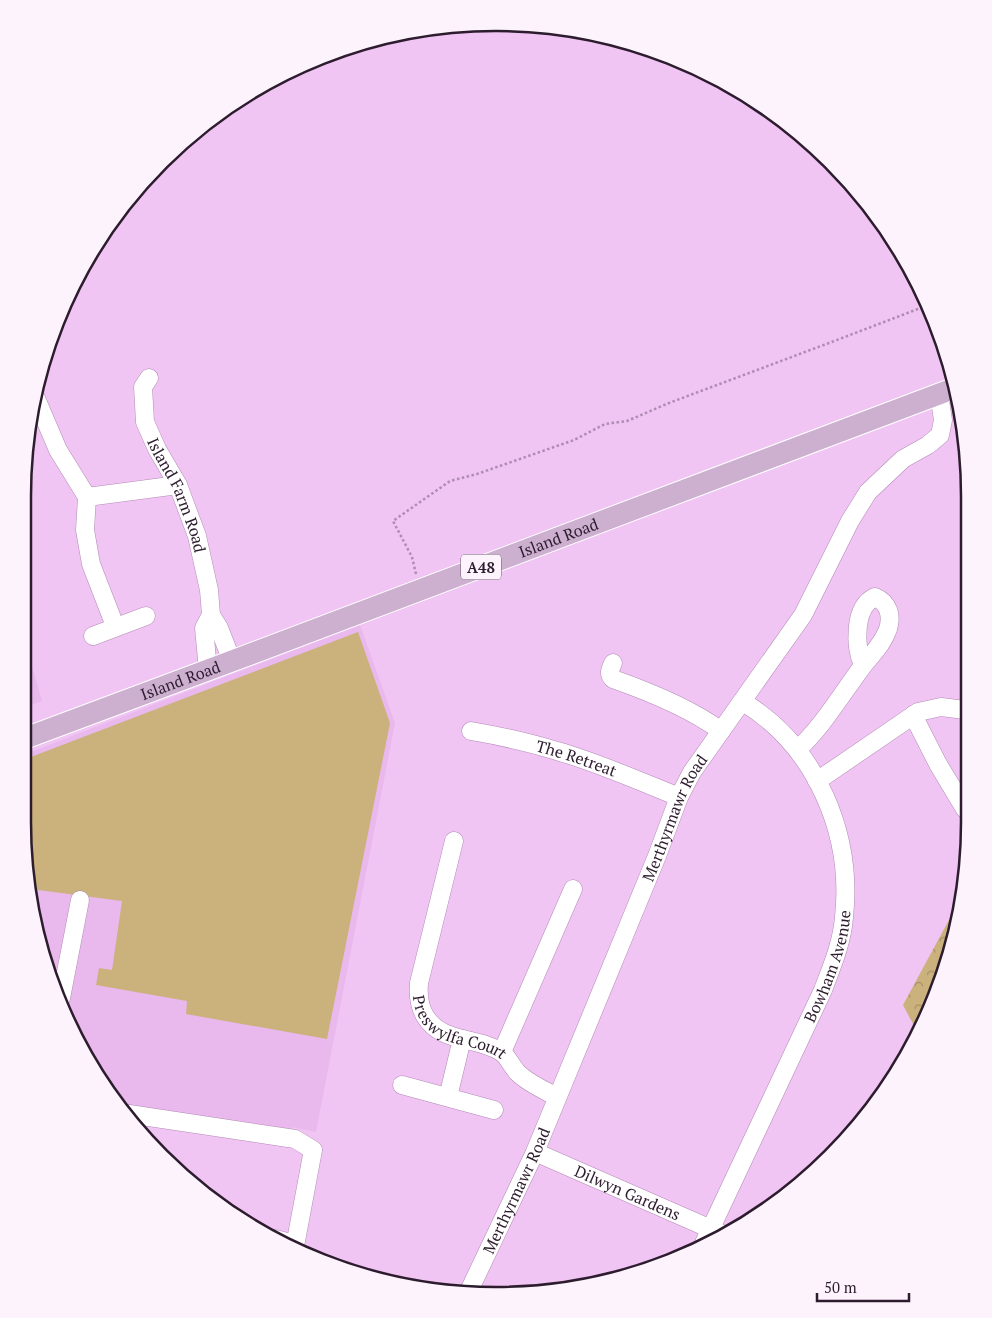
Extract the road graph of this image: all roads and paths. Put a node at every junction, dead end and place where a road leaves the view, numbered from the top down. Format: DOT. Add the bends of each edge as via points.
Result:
graph roads {
  1 [pos="921,309"];
  2 [pos="149,378"];
  3 [pos="946,390"];
  4 [pos="40,407"];
  5 [pos="178,485"];
  6 [pos="87,497"];
  7 [pos="420,590"];
  8 [pos="211,615"];
  9 [pos="146,616"];
  10 [pos="115,626"];
  11 [pos="93,636"];
  12 [pos="232,661"];
  13 [pos="613,663"];
  14 [pos="863,666"];
  15 [pos="208,670"];
  16 [pos="743,702"];
  17 [pos="961,710"];
  18 [pos="912,715"];
  19 [pos="471,731"];
  20 [pos="721,731"];
  21 [pos="31,736"];
  22 [pos="798,750"];
  23 [pos="817,781"];
  24 [pos="961,785"];
  25 [pos="679,798"];
  26 [pos="454,841"];
  27 [pos="573,889"];
  28 [pos="80,900"];
  29 [pos="63,989"];
  30 [pos="462,1039"];
  31 [pos="502,1052"];
  32 [pos="402,1084"];
  33 [pos="448,1097"];
  34 [pos="558,1097"];
  35 [pos="494,1110"];
  36 [pos="136,1115"];
  37 [pos="535,1152"];
  38 [pos="714,1232"];
  39 [pos="709,1235"];
  40 [pos="296,1242"];
  41 [pos="471,1286"];
  1 -- 7 [label="path" via="669,402 627,421 605,424 574,440 450,481 393,521 412,557"];
  2 -- 5 [label="street, Island Farm Road" via="144,387 145,422"];
  3 -- 7 [label="main road, Island Road / A48"];
  3 -- 16 [label="street, Merthyrmawr Road" via="940,435 903,459 868,492 803,615"];
  4 -- 6 [label="street" via="58,450"];
  5 -- 6 [label="street"];
  5 -- 8 [label="street, Island Farm Road" via="197,536"];
  6 -- 10 [label="street" via="86,530 91,564"];
  7 -- 12 [label="main road, Island Road / A48"];
  8 -- 12 [label="street, Island Farm Road"];
  8 -- 15 [label="street, Island Farm Road" via="204,628"];
  9 -- 10 [label="street"];
  10 -- 11 [label="street"];
  12 -- 15 [label="main road, Island Road / A48"];
  13 -- 20 [label="street" via="609,672 614,679 665,700"];
  14 -- 22 [label="street"];
  15 -- 21 [label="main road, Island Road / A48"];
  16 -- 20 [label="street, Merthyrmawr Road"];
  16 -- 22 [label="street, Bowham Avenue" via="780,729"];
  17 -- 18 [label="street" via="941,707"];
  18 -- 23 [label="street"];
  18 -- 24 [label="street"];
  19 -- 25 [label="street, The Retreat" via="559,751"];
  20 -- 25 [label="street, Merthyrmawr Road" via="692,772"];
  22 -- 23 [label="street, Bowham Avenue"];
  23 -- 38 [label="street, Bowham Avenue" via="835,822 844,860 846,899 841,938 823,990"];
  25 -- 34 [label="street, Merthyrmawr Road"];
  26 -- 30 [label="street, Preswylfa Court" via="424,959 419,998 432,1025 446,1035"];
  27 -- 31 [label="street"];
  28 -- 29 [label="street"];
  30 -- 31 [label="street, Preswylfa Court"];
  30 -- 33 [label="street"];
  31 -- 34 [label="street, Preswylfa Court" via="518,1072"];
  32 -- 33 [label="street"];
  33 -- 35 [label="street"];
  34 -- 37 [label="street, Merthyrmawr Road"];
  36 -- 40 [label="street" via="296,1139 313,1150"];
  37 -- 39 [label="street, Dilwyn Gardens"];
  37 -- 41 [label="street, Merthyrmawr Road"];
}
